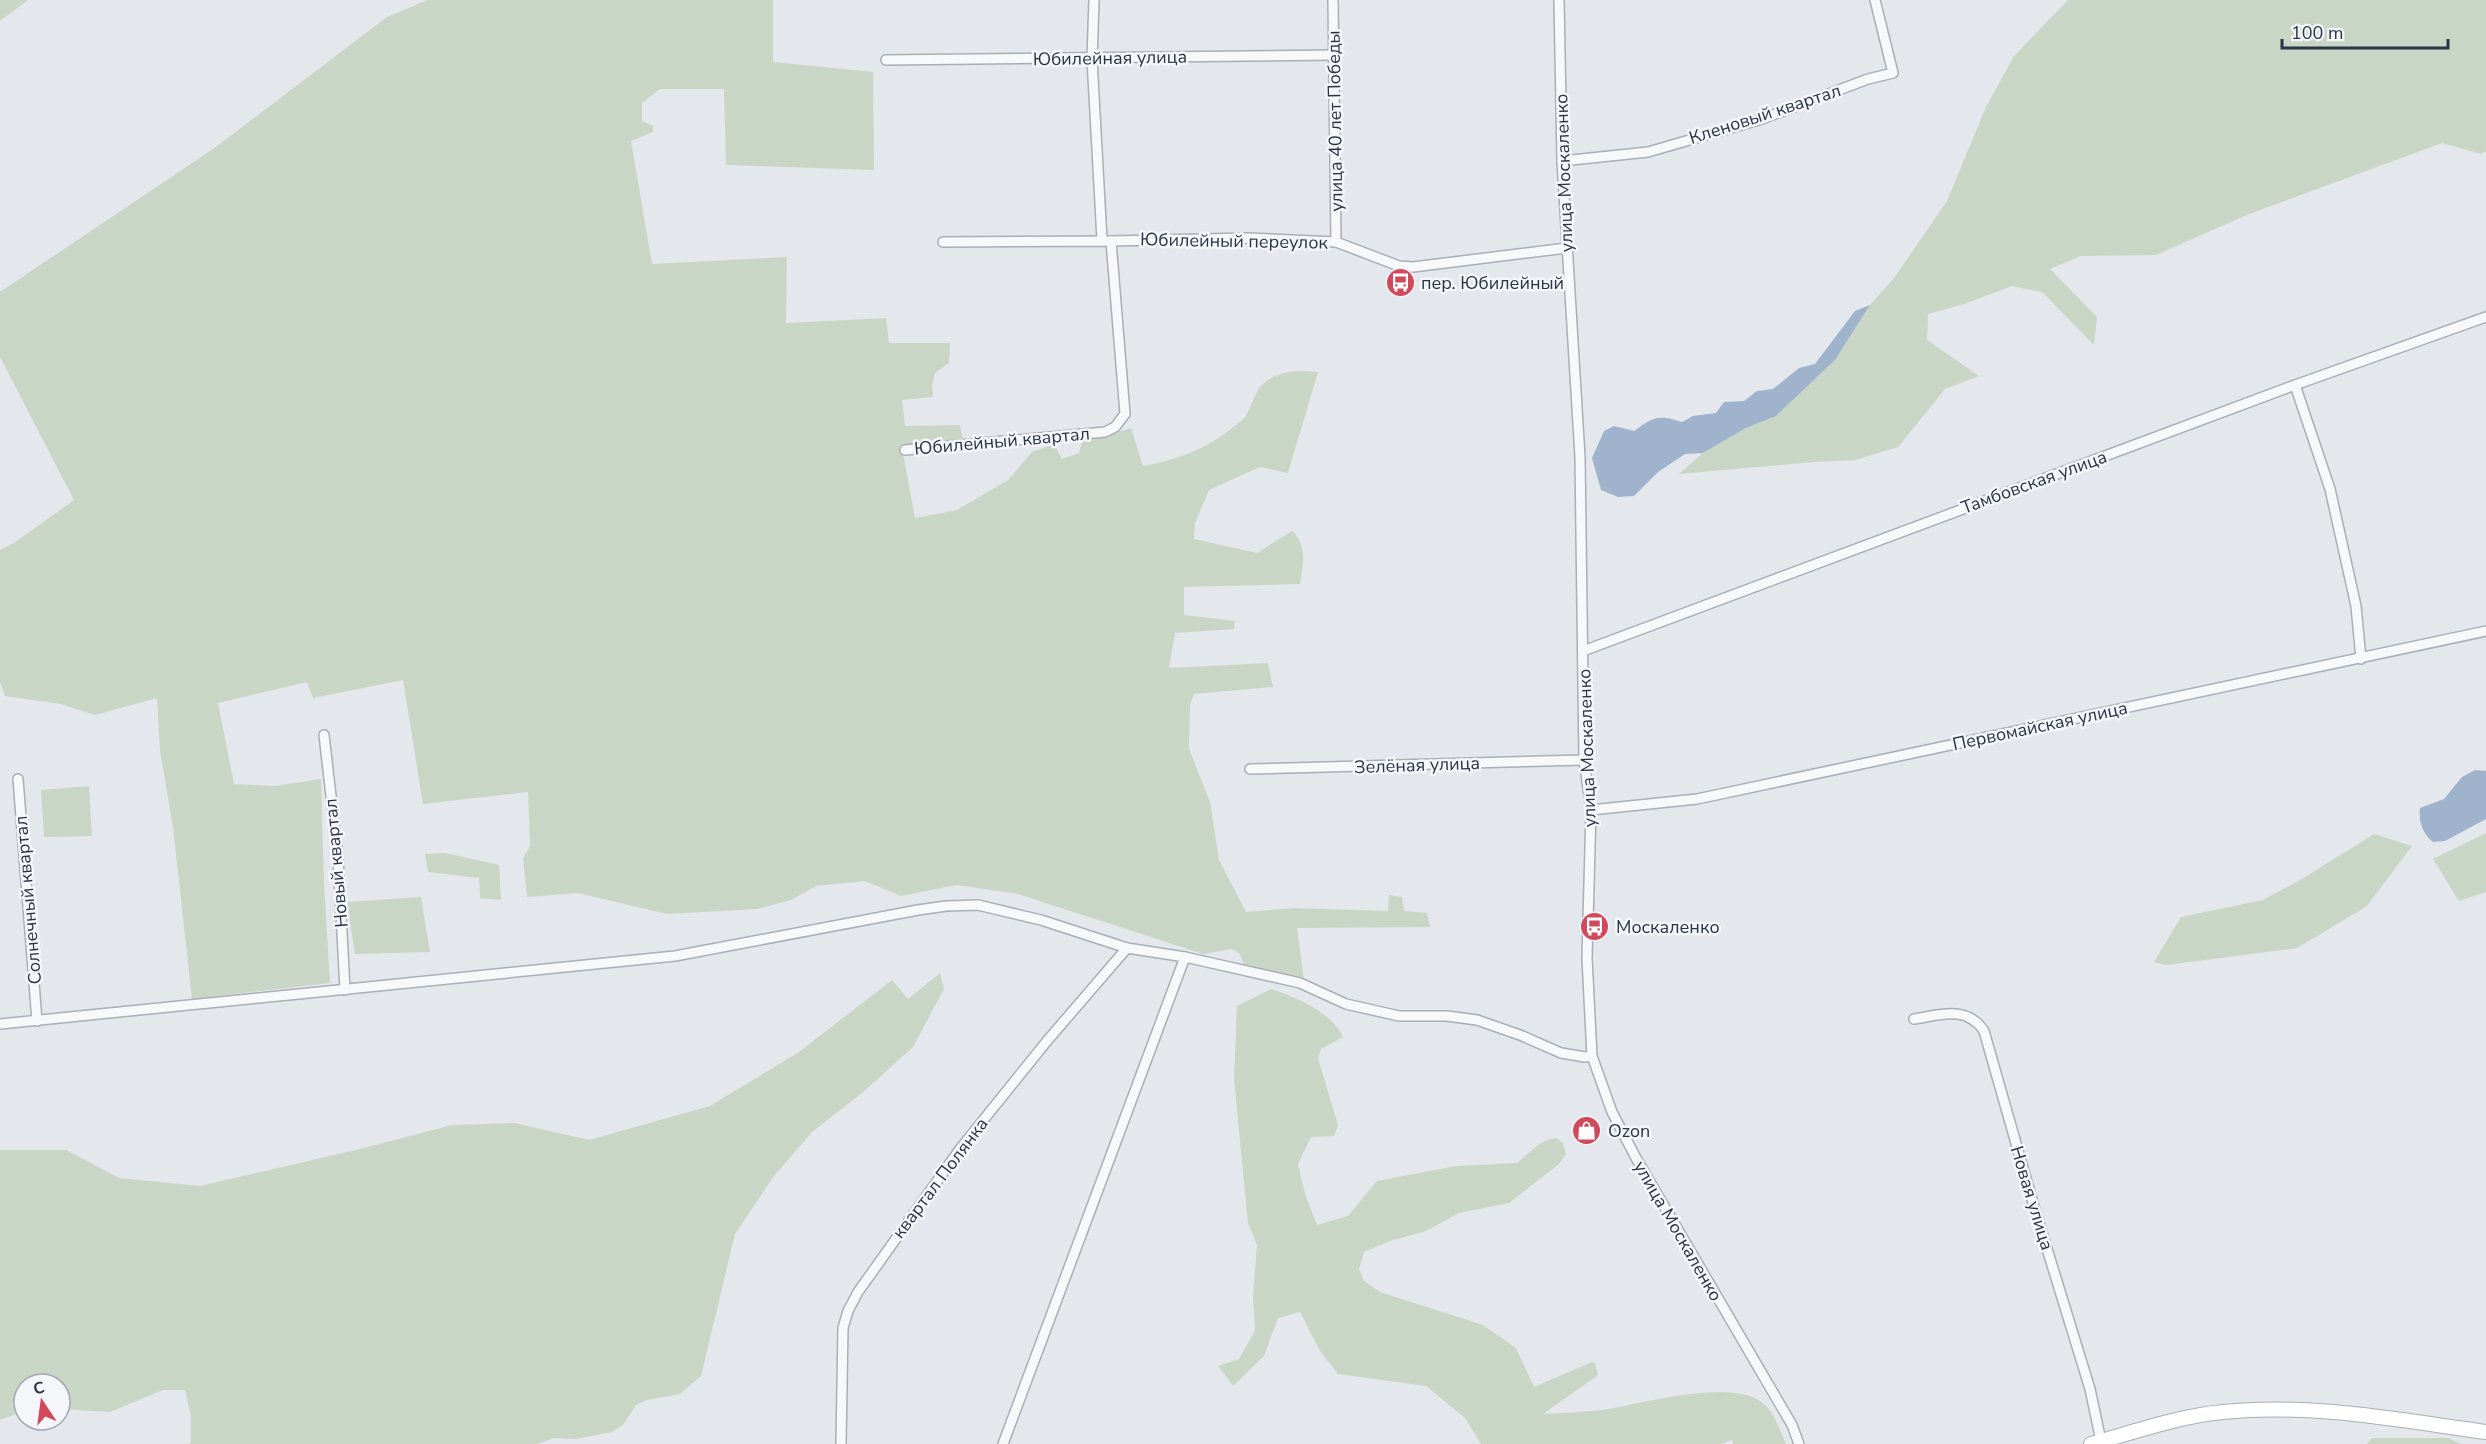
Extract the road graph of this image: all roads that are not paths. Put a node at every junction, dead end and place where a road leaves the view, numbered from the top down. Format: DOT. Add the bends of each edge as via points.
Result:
graph roads {
  1 [pos="1094,0"];
  2 [pos="1333,0"];
  3 [pos="1559,0"];
  4 [pos="1875,0"];
  5 [pos="1335,55"];
  6 [pos="1092,59"];
  7 [pos="886,60"];
  8 [pos="1562,161"];
  9 [pos="1106,240"];
  10 [pos="943,242"];
  11 [pos="1336,242"];
  12 [pos="1567,248"];
  13 [pos="2486,317"];
  14 [pos="2295,385"];
  15 [pos="905,450"];
  16 [pos="2486,631"];
  17 [pos="1583,651"];
  18 [pos="2361,659"];
  19 [pos="324,735"];
  20 [pos="1584,760"];
  21 [pos="1250,769"];
  22 [pos="18,780"];
  23 [pos="1592,810"];
  24 [pos="1127,948"];
  25 [pos="1185,957"];
  26 [pos="345,990"];
  27 [pos="1914,1019"];
  28 [pos="38,1021"];
  29 [pos="0,1024"];
  30 [pos="1592,1056"];
  31 [pos="2486,1432"];
  32 [pos="2096,1443"];
  33 [pos="841,1444"];
  34 [pos="1004,1444"];
  35 [pos="1800,1444"];
  1 -- 6 [label="street, Юбилейный квартал"];
  2 -- 5 [label="street, улица 40 лет Победы"];
  3 -- 8 [label="street, улица Москаленко"];
  4 -- 8 [label="street, Кленовый квартал" via="1893,73 1762,119 1648,152"];
  5 -- 6 [label="street, Юбилейная улица"];
  5 -- 11 [label="street, улица 40 лет Победы"];
  6 -- 7 [label="street, Юбилейная улица"];
  6 -- 9 [label="street, Юбилейный квартал"];
  8 -- 12 [label="street, улица Москаленко"];
  9 -- 10 [label="street"];
  9 -- 11 [label="street, Юбилейный переулок" via="1248,238"];
  9 -- 15 [label="street, Юбилейный квартал" via="1125,407 1121,421 1105,432"];
  11 -- 12 [label="street, Юбилейный переулок" via="1399,266 1413,267"];
  12 -- 17 [label="street, улица Москаленко" via="1580,457"];
  13 -- 14 [label="street, Тамбовская улица"];
  14 -- 17 [label="street, Тамбовская улица"];
  14 -- 18 [label="street" via="2333,500 2356,606"];
  16 -- 18 [label="street, Первомайская улица"];
  17 -- 20 [label="street, улица Москаленко"];
  18 -- 23 [label="street, Первомайская улица" via="1697,799"];
  19 -- 26 [label="street, Новый квартал" via="338,857"];
  20 -- 21 [label="street, Зелёная улица"];
  20 -- 23 [label="street, улица Москаленко"];
  22 -- 28 [label="street, Солнечный квартал"];
  23 -- 30 [label="street, улица Москаленко" via="1587,958"];
  24 -- 25 [label="street"];
  24 -- 26 [label="street" via="1041,920 978,905 946,906 675,956"];
  24 -- 33 [label="street, квартал Полянка" via="960,1149 858,1292 843,1328"];
  25 -- 30 [label="street" via="1300,983 1346,1004 1399,1016 1477,1020 1562,1053"];
  25 -- 34 [label="street"];
  26 -- 28 [label="street"];
  27 -- 32 [label="street, Новая улица" via="1955,1013 1969,1015 1984,1030 2090,1389"];
  28 -- 29 [label="street"];
  30 -- 35 [label="street, улица Москаленко" via="1612,1112 1636,1158"];
  31 -- 32 [label="main road" via="2325,1410 2274,1408 2221,1412"];
}
